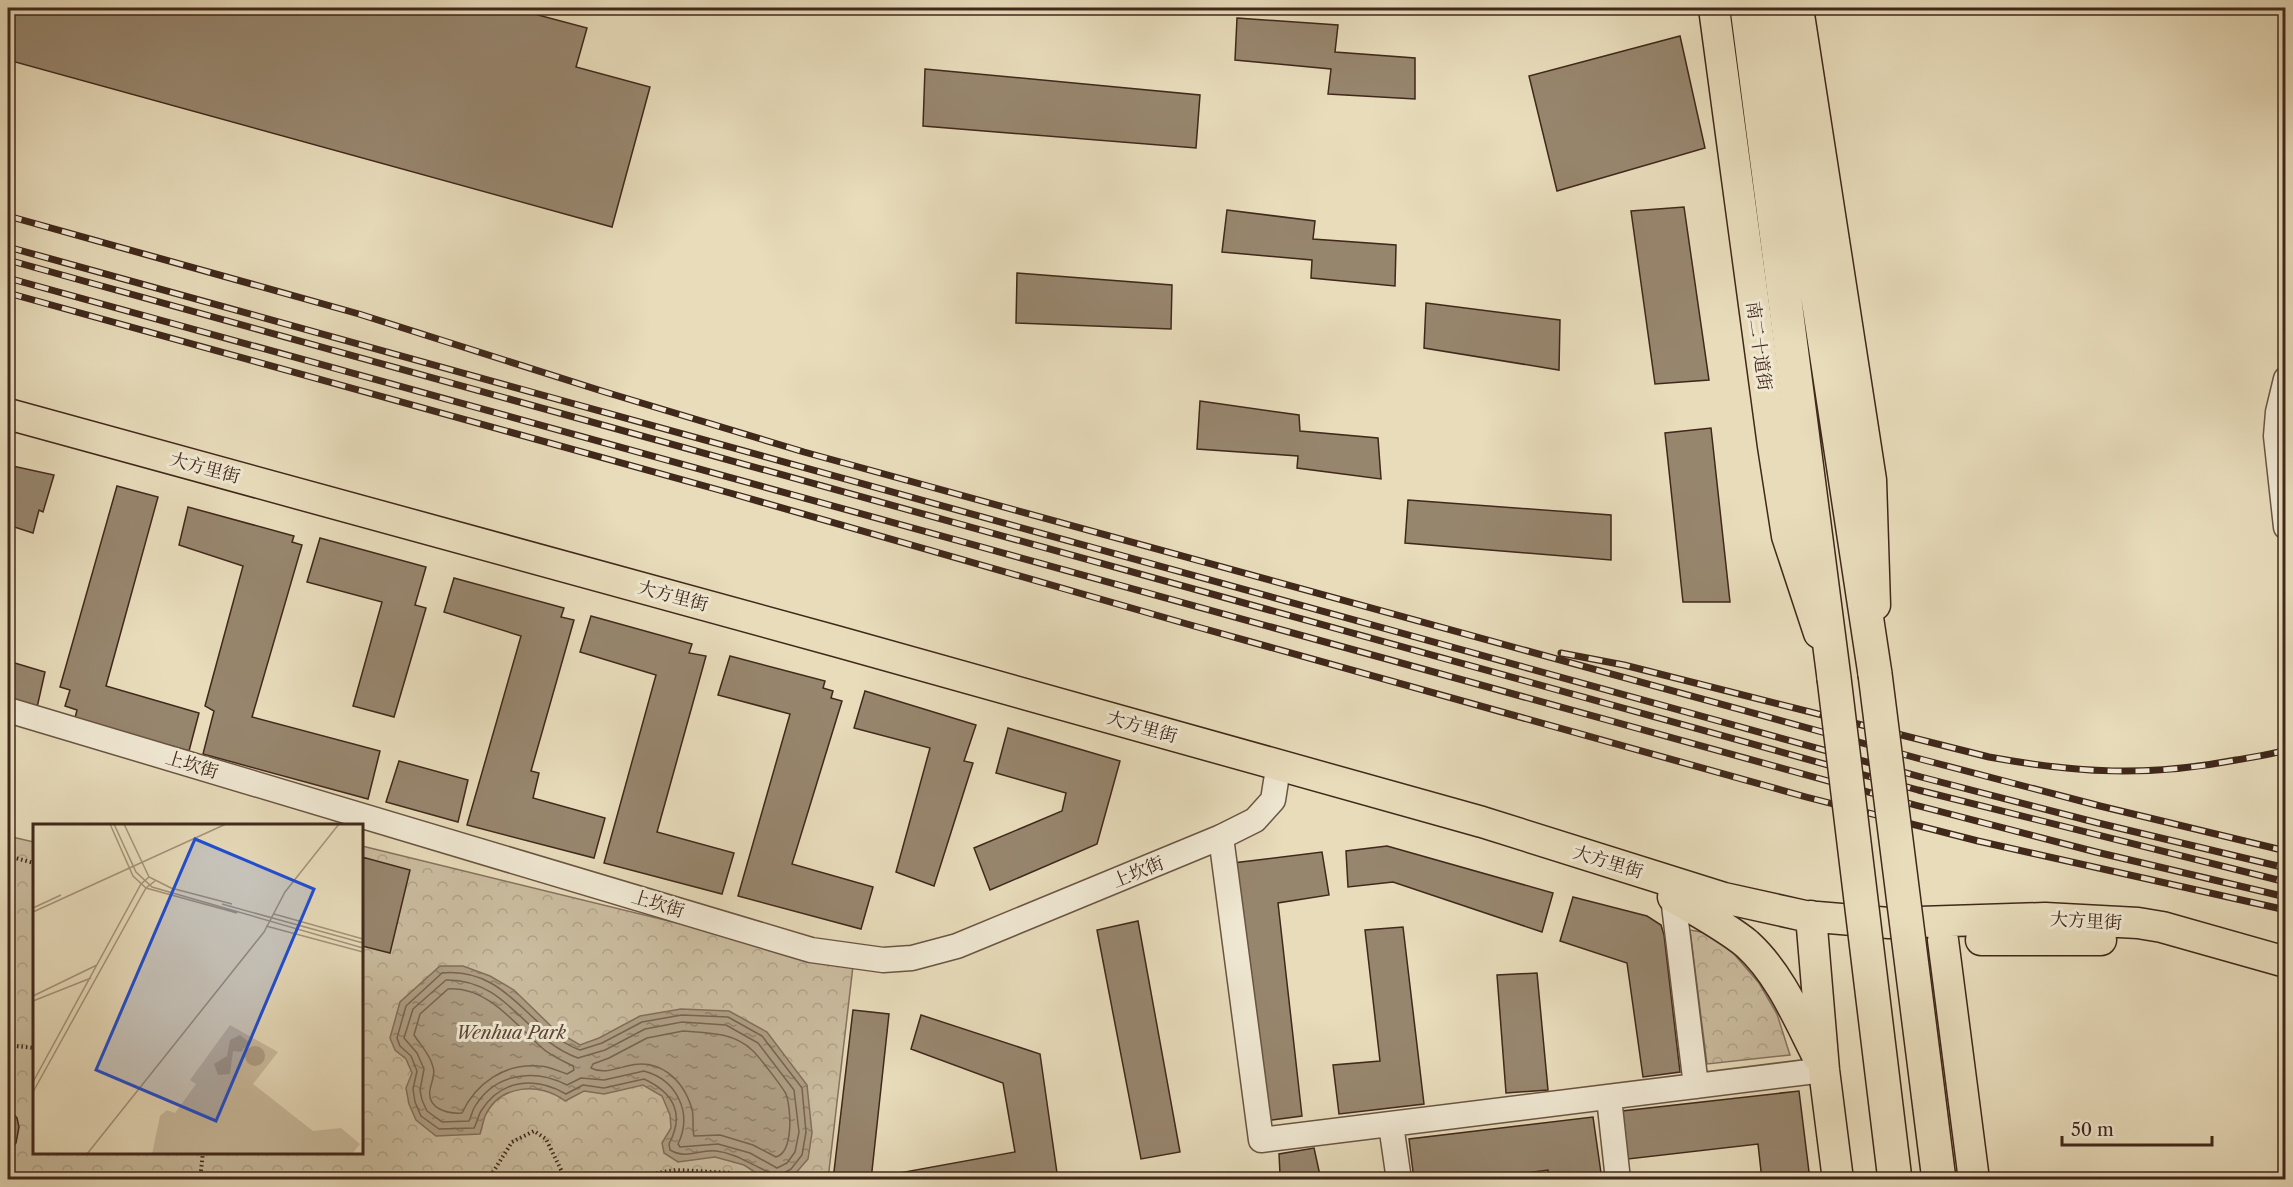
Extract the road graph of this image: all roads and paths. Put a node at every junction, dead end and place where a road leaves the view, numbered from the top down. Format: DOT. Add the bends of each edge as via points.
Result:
graph roads {
  1 [pos="1714,8"];
  2 [pos="1747,8"];
  3 [pos="1774,8"];
  4 [pos="1798,8"];
  5 [pos="2286,379"];
  6 [pos="8,414"];
  7 [pos="8,427"];
  8 [pos="2286,527"];
  9 [pos="1875,674"];
  10 [pos="1834,678"];
  11 [pos="8,710"];
  12 [pos="1276,781"];
  13 [pos="1221,837"];
  14 [pos="8,856"];
  15 [pos="33,863"];
  16 [pos="1673,897"];
  17 [pos="1812,922"];
  18 [pos="1943,940"];
  19 [pos="2286,962"];
  20 [pos="2286,981"];
  21 [pos="8,1045"];
  22 [pos="33,1048"];
  23 [pos="1824,1070"];
  24 [pos="1696,1086"];
  25 [pos="1609,1098"];
  26 [pos="1391,1125"];
  27 [pos="203,1154"];
  28 [pos="200,1179"];
  29 [pos="488,1179"];
  30 [pos="566,1179"];
  31 [pos="631,1179"];
  32 [pos="735,1179"];
  33 [pos="1399,1179"];
  34 [pos="1618,1179"];
  35 [pos="1838,1179"];
  36 [pos="1895,1179"];
  37 [pos="1939,1179"];
  38 [pos="1974,1179"];
  1 -- 10 [label="main road, 南二十道街" via="1787,536"];
  2 -- 10 [label="highway"];
  3 -- 9 [label="highway"];
  4 -- 9 [label="main road" via="1871,480"];
  5 -- 8 [label="street" via="2276,436"];
  6 -- 17 [label="main road, 大方里街" via="1390,796"];
  7 -- 12 [label="main road, 大方里街"];
  9 -- 37 [label="highway, bridge"];
  10 -- 36 [label="highway, bridge"];
  11 -- 13 [label="street, 上坎街" via="800,947 883,960 912,958 957,945"];
  12 -- 13 [label="street, 上坎街" via="1273,800 1255,820"];
  12 -- 16 [label="main road, 大方里街"];
  13 -- 26 [label="street" via="1261,1140"];
  14 -- 15 [label="path"];
  16 -- 17 [label="main road, 大方里街" via="1755,920"];
  16 -- 23 [label="main road" via="1746,944 1770,970"];
  16 -- 24 [label="street"];
  17 -- 18 [label="main road, 大方里街"];
  17 -- 19 [label="main road, 大方里街" via="2045,918 2138,923"];
  17 -- 23 [label="main road"];
  18 -- 20 [label="main road, 大方里街" via="2130,942 2168,948"];
  18 -- 38 [label="main road"];
  21 -- 22 [label="path"];
  23 -- 24 [label="street"];
  23 -- 35 [label="main road"];
  24 -- 25 [label="street"];
  25 -- 26 [label="street"];
  25 -- 34 [label="street"];
  26 -- 33 [label="street"];
  27 -- 28 [label="path"];
  29 -- 30 [label="path" via="512,1142 534,1131 546,1139"];
  31 -- 32 [label="path" via="676,1170 732,1173"];
}
